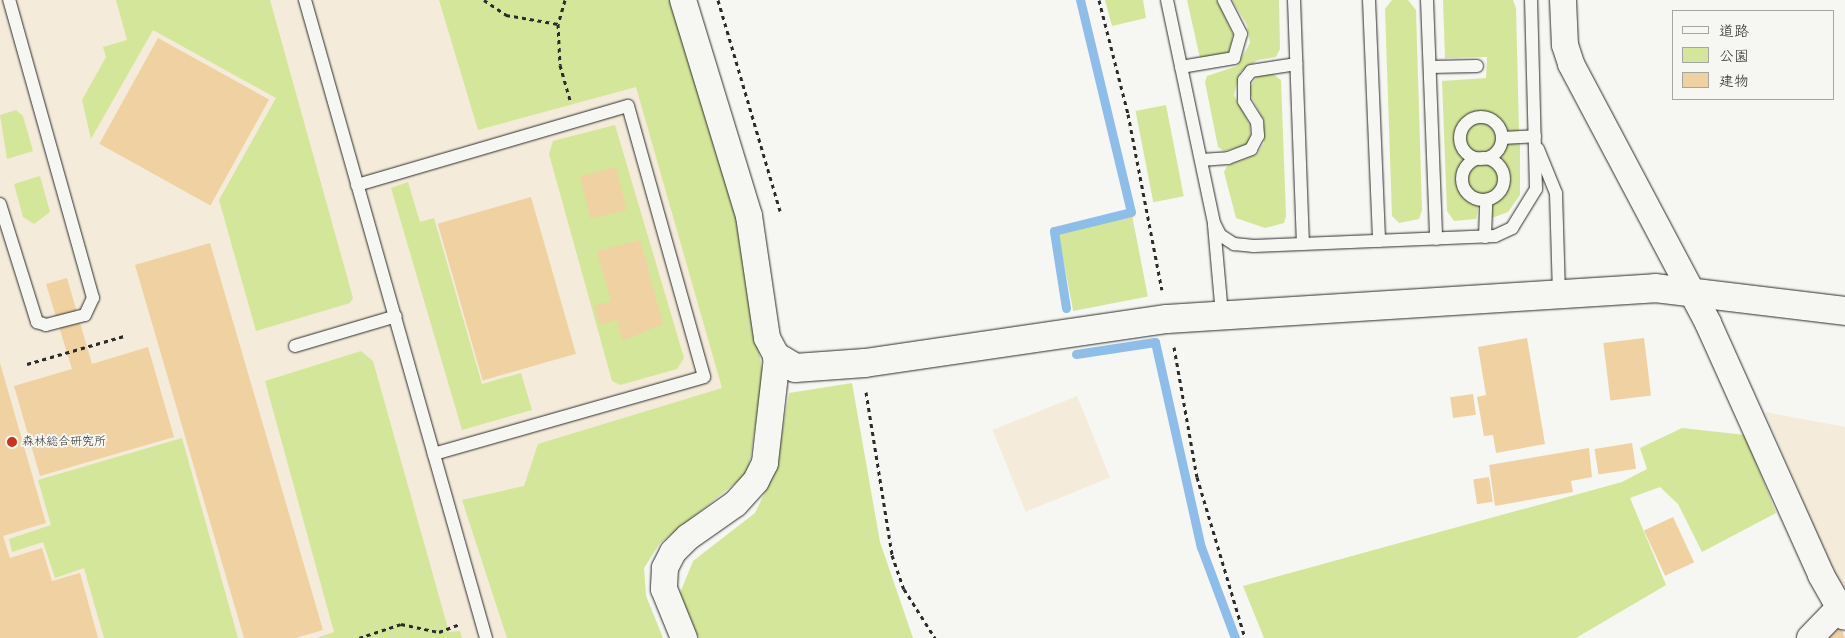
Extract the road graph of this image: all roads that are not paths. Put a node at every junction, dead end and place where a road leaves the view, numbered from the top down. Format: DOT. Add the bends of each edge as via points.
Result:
graph roads {
  1 [pos="9,0"];
  2 [pos="305,0"];
  3 [pos="684,0"];
  4 [pos="1167,0"];
  5 [pos="1224,0"];
  6 [pos="1294,0"];
  7 [pos="1369,0"];
  8 [pos="1427,0"];
  9 [pos="1531,0"];
  10 [pos="1564,0"];
  11 [pos="1296,64"];
  12 [pos="1477,66"];
  13 [pos="1181,67"];
  14 [pos="1430,67"];
  15 [pos="1502,138"];
  16 [pos="1535,139"];
  17 [pos="1481,158"];
  18 [pos="1201,160"];
  19 [pos="357,185"];
  20 [pos="1486,200"];
  21 [pos="0,204"];
  22 [pos="1214,223"];
  23 [pos="1485,236"];
  24 [pos="1436,239"];
  25 [pos="1379,241"];
  26 [pos="1303,244"];
  27 [pos="1689,289"];
  28 [pos="1559,294"];
  29 [pos="1845,311"];
  30 [pos="1222,314"];
  31 [pos="396,316"];
  32 [pos="295,346"];
  33 [pos="777,357"];
  34 [pos="434,454"];
  35 [pos="1841,613"];
  36 [pos="486,638"];
  37 [pos="684,638"];
  38 [pos="1810,638"];
  1 -- 21 [label="lane" via="94,298 86,314 46,325 37,322"];
  2 -- 19 [label="lane"];
  3 -- 33 [label="street" via="749,216 768,345"];
  4 -- 13 [label="lane"];
  5 -- 13 [label="lane" via="1241,34 1234,58"];
  6 -- 11 [label="lane"];
  7 -- 25 [label="lane"];
  8 -- 14 [label="lane"];
  9 -- 16 [label="lane"];
  10 -- 27 [label="street" via="1564,35 1571,64"];
  11 -- 18 [label="lane" via="1251,71 1244,80 1244,101 1257,122 1258,136 1251,150 1228,158"];
  11 -- 26 [label="lane"];
  12 -- 14 [label="lane"];
  13 -- 18 [label="lane"];
  14 -- 24 [label="lane"];
  15 -- 16 [label="lane"];
  15 -- 17 [label="lane" via="1494,154"];
  15 -- 17 [label="lane" via="1492,120 1478,117 1465,123 1460,136 1463,150"];
  16 -- 23 [label="lane" via="1536,189 1526,211 1512,228"];
  16 -- 28 [label="lane" via="1556,193"];
  17 -- 20 [label="lane" via="1495,162 1503,174 1502,188"];
  17 -- 20 [label="lane" via="1469,163 1462,182 1467,194"];
  18 -- 22 [label="lane"];
  19 -- 31 [label="lane"];
  19 -- 34 [label="lane" via="628,106 704,377"];
  20 -- 23 [label="lane"];
  22 -- 26 [label="lane" via="1220,235 1234,244"];
  22 -- 30 [label="lane"];
  23 -- 24 [label="lane"];
  24 -- 25 [label="lane"];
  25 -- 26 [label="lane"];
  27 -- 28 [label="street"];
  27 -- 29 [label="street"];
  27 -- 35 [label="street"];
  28 -- 30 [label="street"];
  30 -- 33 [label="street" via="1167,319 865,363 795,368"];
  31 -- 32 [label="lane"];
  31 -- 34 [label="lane"];
  33 -- 37 [label="street" via="765,463 756,481 735,504 688,536 673,552 665,568 664,589"];
  34 -- 36 [label="lane"];
  35 -- 38 [label="street"];
}
